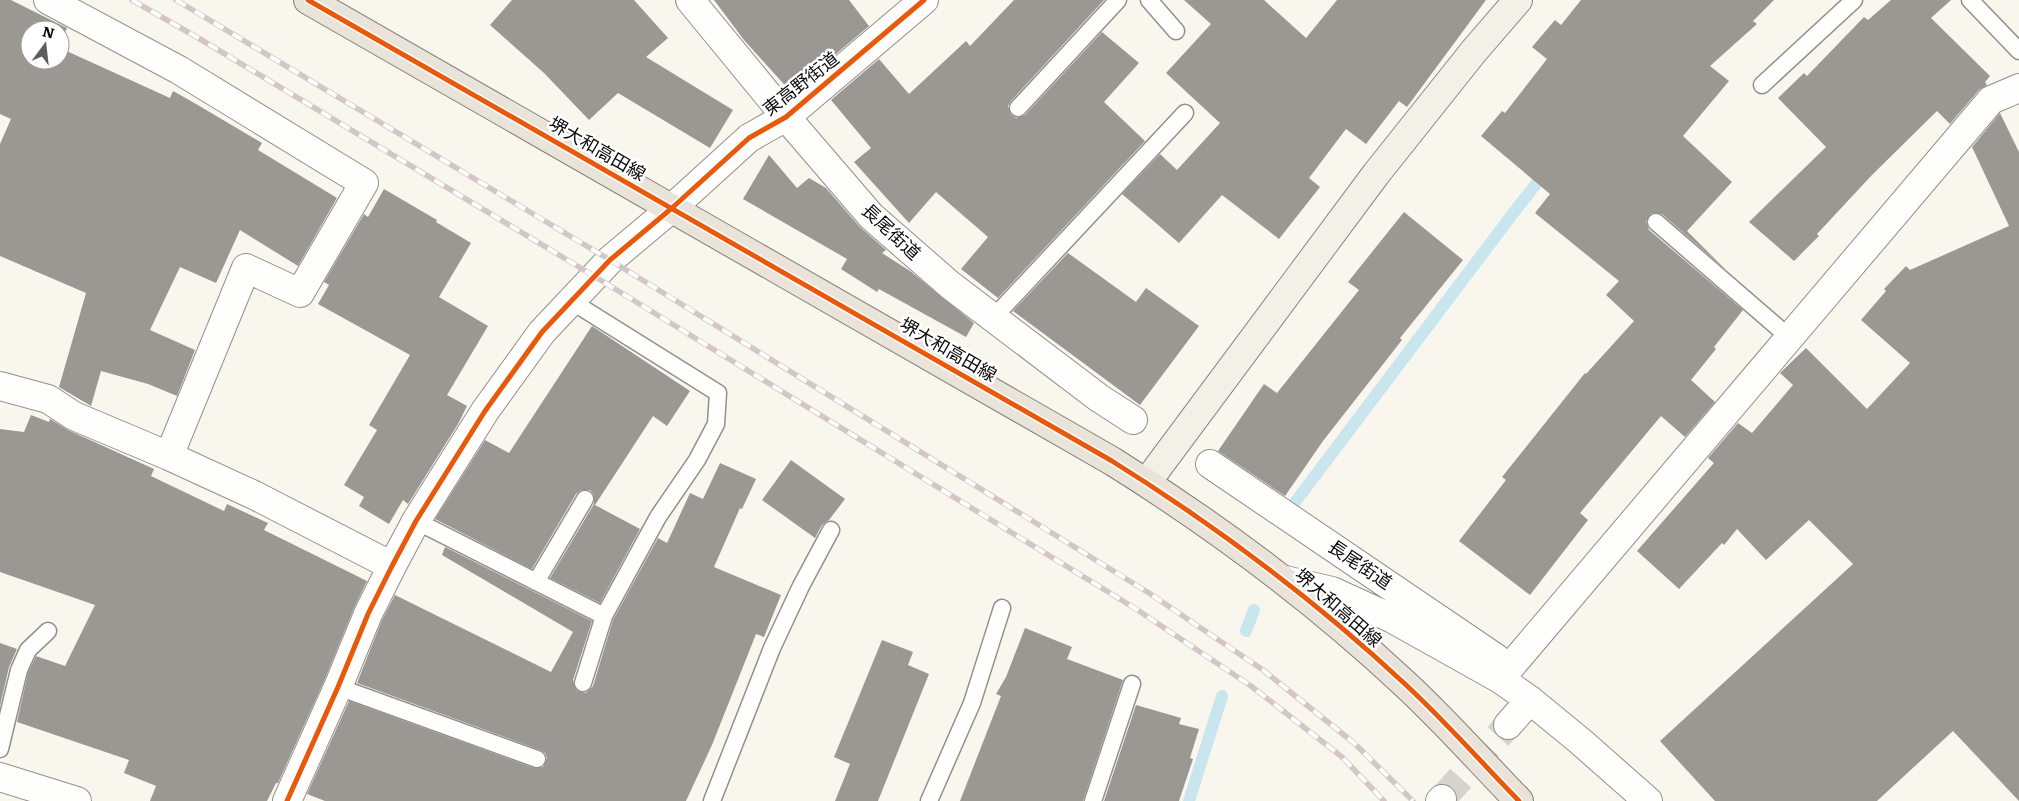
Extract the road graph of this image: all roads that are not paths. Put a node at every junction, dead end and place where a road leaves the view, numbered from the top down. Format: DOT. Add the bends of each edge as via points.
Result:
graph roads {
  1 [pos="48,0"];
  2 [pos="308,0"];
  3 [pos="690,0"];
  4 [pos="924,0"];
  5 [pos="1118,0"];
  6 [pos="1149,0"];
  7 [pos="1518,0"];
  8 [pos="1854,0"];
  9 [pos="1970,0"];
  10 [pos="1176,31"];
  11 [pos="2019,51"];
  12 [pos="1762,85"];
  13 [pos="2019,88"];
  14 [pos="1018,108"];
  15 [pos="1185,113"];
  16 [pos="786,117"];
  17 [pos="672,208"];
  18 [pos="1656,222"];
  19 [pos="571,301"];
  20 [pos="993,318"];
  21 [pos="1790,338"];
  22 [pos="0,386"];
  23 [pos="1133,420"];
  24 [pos="169,456"];
  25 [pos="1210,464"];
  26 [pos="1147,482"];
  27 [pos="585,499"];
  28 [pos="416,521"];
  29 [pos="831,530"];
  30 [pos="392,566"];
  31 [pos="1285,580"];
  32 [pos="536,582"];
  33 [pos="1002,608"];
  34 [pos="604,616"];
  35 [pos="48,631"];
  36 [pos="1505,673"];
  37 [pos="583,683"];
  38 [pos="1132,684"];
  39 [pos="338,687"];
  40 [pos="1530,700"];
  41 [pos="1508,725"];
  42 [pos="0,749"];
  43 [pos="537,759"];
  44 [pos="0,777"];
  45 [pos="77,801"];
  46 [pos="287,801"];
  47 [pos="712,801"];
  48 [pos="929,801"];
  49 [pos="1093,801"];
  50 [pos="1519,801"];
  51 [pos="1648,801"];
  1 -- 24 [label="street" via="179,70 364,183 300,293 246,268"];
  2 -- 17 [label="main road, 堺大和高田線"];
  3 -- 16 [label="street, 長尾街道"];
  4 -- 16 [label="street, 東高野街道"];
  5 -- 14 [label="lane"];
  6 -- 10 [label="lane"];
  7 -- 26 [label="street" via="1376,174"];
  8 -- 12 [label="lane"];
  9 -- 11 [label="lane"];
  13 -- 21 [label="street" via="1991,100"];
  15 -- 20 [label="lane"];
  16 -- 17 [label="street, 東高野街道" via="749,138"];
  16 -- 20 [label="street, 長尾街道" via="871,216"];
  17 -- 19 [label="street, 東高野街道" via="610,260"];
  17 -- 26 [label="main road, 堺大和高田線"];
  18 -- 21 [label="lane"];
  19 -- 28 [label="street, 東高野街道" via="542,332 485,411"];
  19 -- 34 [label="lane" via="718,393 716,424 697,460 658,517"];
  20 -- 23 [label="street, 長尾街道"];
  21 -- 36 [label="street"];
  22 -- 24 [label="street" via="48,399 74,416"];
  24 -- 30 [label="street" via="254,495"];
  25 -- 36 [label="street, 長尾街道"];
  26 -- 31 [label="main road, 堺大和高田線"];
  27 -- 32 [label="lane"];
  28 -- 30 [label="street, 東高野街道"];
  28 -- 32 [label="lane"];
  29 -- 47 [label="lane" via="772,648"];
  30 -- 39 [label="street, 東高野街道"];
  31 -- 36 [label="street" via="1332,590"];
  31 -- 50 [label="main road, 堺大和高田線" via="1405,684"];
  32 -- 34 [label="lane"];
  33 -- 48 [label="lane" via="972,703"];
  34 -- 37 [label="lane"];
  35 -- 42 [label="lane" via="28,650 19,670"];
  36 -- 40 [label="street, 長尾街道"];
  38 -- 49 [label="lane"];
  39 -- 43 [label="lane"];
  39 -- 46 [label="street, 東高野街道"];
  40 -- 41 [label="street"];
  40 -- 51 [label="street, 長尾街道"];
  44 -- 45 [label="street"];
}
